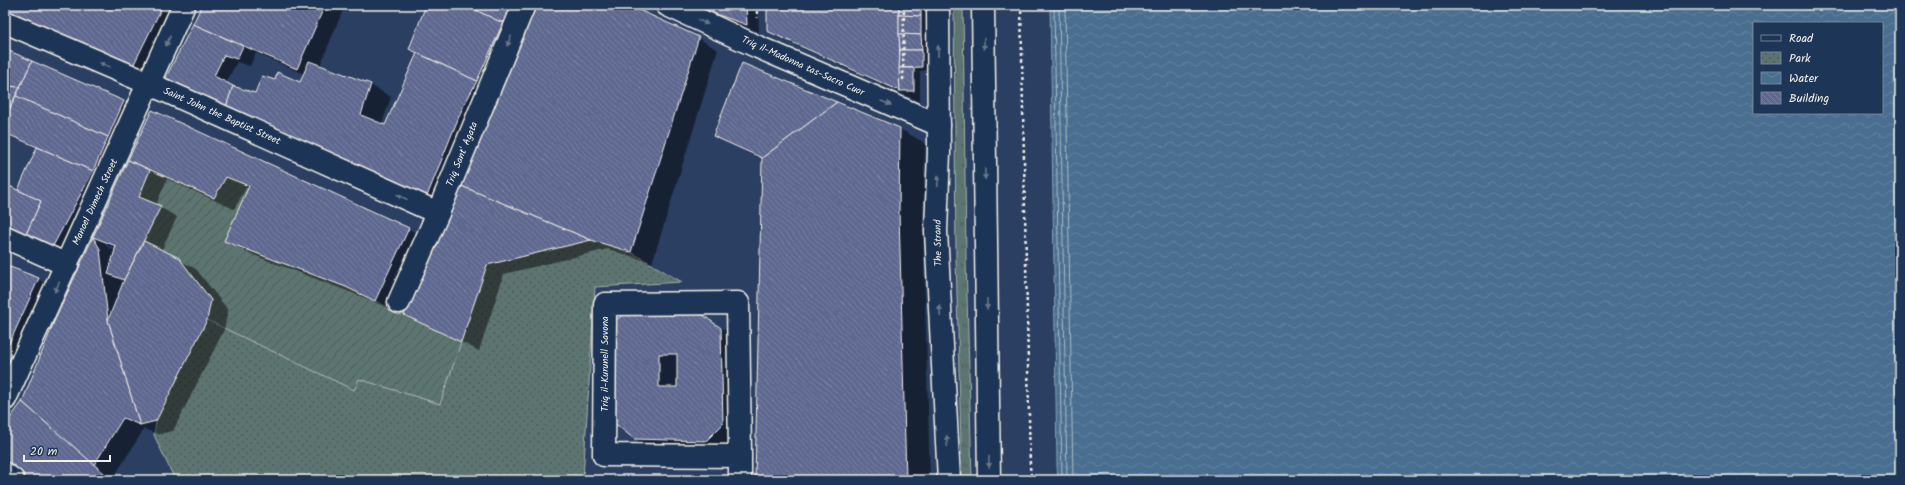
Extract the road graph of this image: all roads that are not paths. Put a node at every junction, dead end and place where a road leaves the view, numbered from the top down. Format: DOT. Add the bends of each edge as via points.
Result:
graph roads {
  1 [pos="184,5"];
  2 [pos="524,5"];
  3 [pos="667,5"];
  4 [pos="938,5"];
  5 [pos="983,5"];
  6 [pos="5,22"];
  7 [pos="150,84"];
  8 [pos="939,125"];
  9 [pos="438,213"];
  10 [pos="5,237"];
  11 [pos="67,265"];
  12 [pos="398,302"];
  13 [pos="5,399"];
  14 [pos="740,456"];
  15 [pos="5,474"];
  16 [pos="13,480"];
  17 [pos="740,480"];
  18 [pos="949,480"];
  19 [pos="989,480"];
  1 -- 7 [label="street, Manoel Dimech Street, one-way"];
  2 -- 9 [label="street, Triq Sant' Agata, one-way"];
  3 -- 8 [label="street, Triq il-Madonna tas-Sacro Cuor, one-way"];
  8 -- 4 [label="street, The Strand, one-way"];
  5 -- 19 [label="street, one-way"];
  7 -- 6 [label="street, Saint John the Baptist Street, one-way"];
  9 -- 7 [label="street, Saint John the Baptist Street, one-way"];
  7 -- 11 [label="street, Manoel Dimech Street"];
  18 -- 8 [label="street, The Strand, one-way" via="936,231"];
  9 -- 12 [label="street, Triq Sant' Agata"];
  10 -- 11 [label="street"];
  11 -- 13 [label="street, Manoel Dimech Street, one-way"];
  14 -- 14 [label="street, Triq il-Kurunell Savona" via="738,303 605,304 604,455"];
  14 -- 17 [label="street, Triq il-Kurunell Savona"];
  15 -- 16 [label="street"];
}
